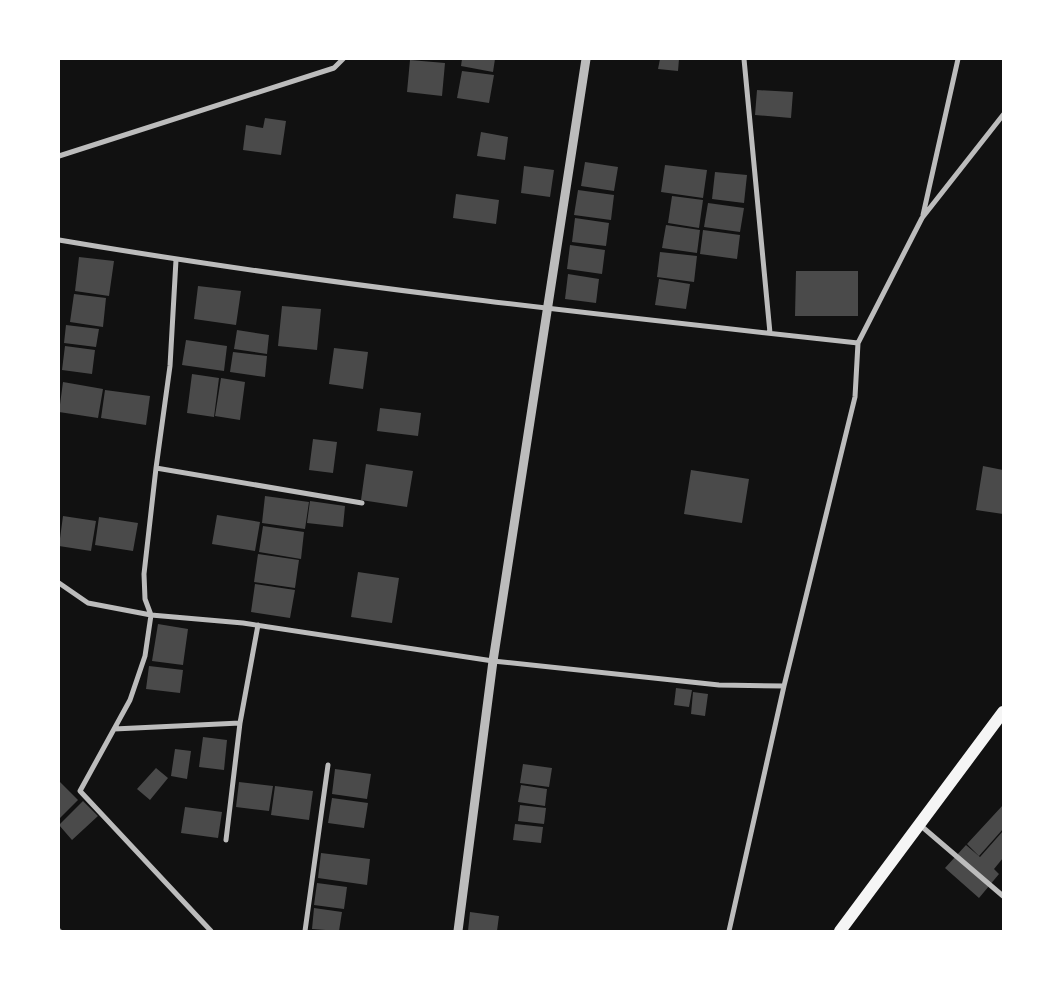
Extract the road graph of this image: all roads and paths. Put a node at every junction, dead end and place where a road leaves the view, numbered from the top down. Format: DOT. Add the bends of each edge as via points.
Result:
graph roads {
  1 [pos="343,59"];
  2 [pos="586,59"];
  3 [pos="744,59"];
  4 [pos="958,59"];
  5 [pos="1003,115"];
  6 [pos="59,156"];
  7 [pos="922,218"];
  8 [pos="59,240"];
  9 [pos="176,260"];
  10 [pos="548,308"];
  11 [pos="770,333"];
  12 [pos="858,343"];
  13 [pos="156,468"];
  14 [pos="362,503"];
  15 [pos="59,583"];
  16 [pos="151,615"];
  17 [pos="258,625"];
  18 [pos="493,661"];
  19 [pos="784,686"];
  20 [pos="1003,712"];
  21 [pos="240,723"];
  22 [pos="114,729"];
  23 [pos="328,765"];
  24 [pos="920,826"];
  25 [pos="226,840"];
  26 [pos="1003,896"];
  27 [pos="211,931"];
  28 [pos="305,931"];
  29 [pos="458,931"];
  30 [pos="729,931"];
  31 [pos="840,931"];
  1 -- 6 [label="street" via="334,68"];
  2 -- 10 [label="street"];
  3 -- 11 [label="street"];
  4 -- 7 [label="street"];
  5 -- 7 [label="street"];
  7 -- 12 [label="street"];
  8 -- 9 [label="street"];
  9 -- 10 [label="street"];
  9 -- 13 [label="street" via="170,366"];
  10 -- 11 [label="street"];
  10 -- 18 [label="street"];
  11 -- 12 [label="street"];
  12 -- 19 [label="street" via="855,397"];
  13 -- 14 [label="street"];
  13 -- 16 [label="street" via="144,574 145,599"];
  15 -- 16 [label="street" via="88,603"];
  16 -- 17 [label="street"];
  16 -- 22 [label="street" via="138,680"];
  17 -- 18 [label="street"];
  17 -- 21 [label="street"];
  18 -- 19 [label="street" via="719,685"];
  18 -- 29 [label="street"];
  19 -- 30 [label="street"];
  20 -- 24 [label="main road"];
  21 -- 22 [label="street"];
  21 -- 25 [label="street"];
  22 -- 27 [label="street" via="80,791"];
  23 -- 28 [label="street"];
  24 -- 26 [label="street"];
  24 -- 31 [label="main road"];
}
